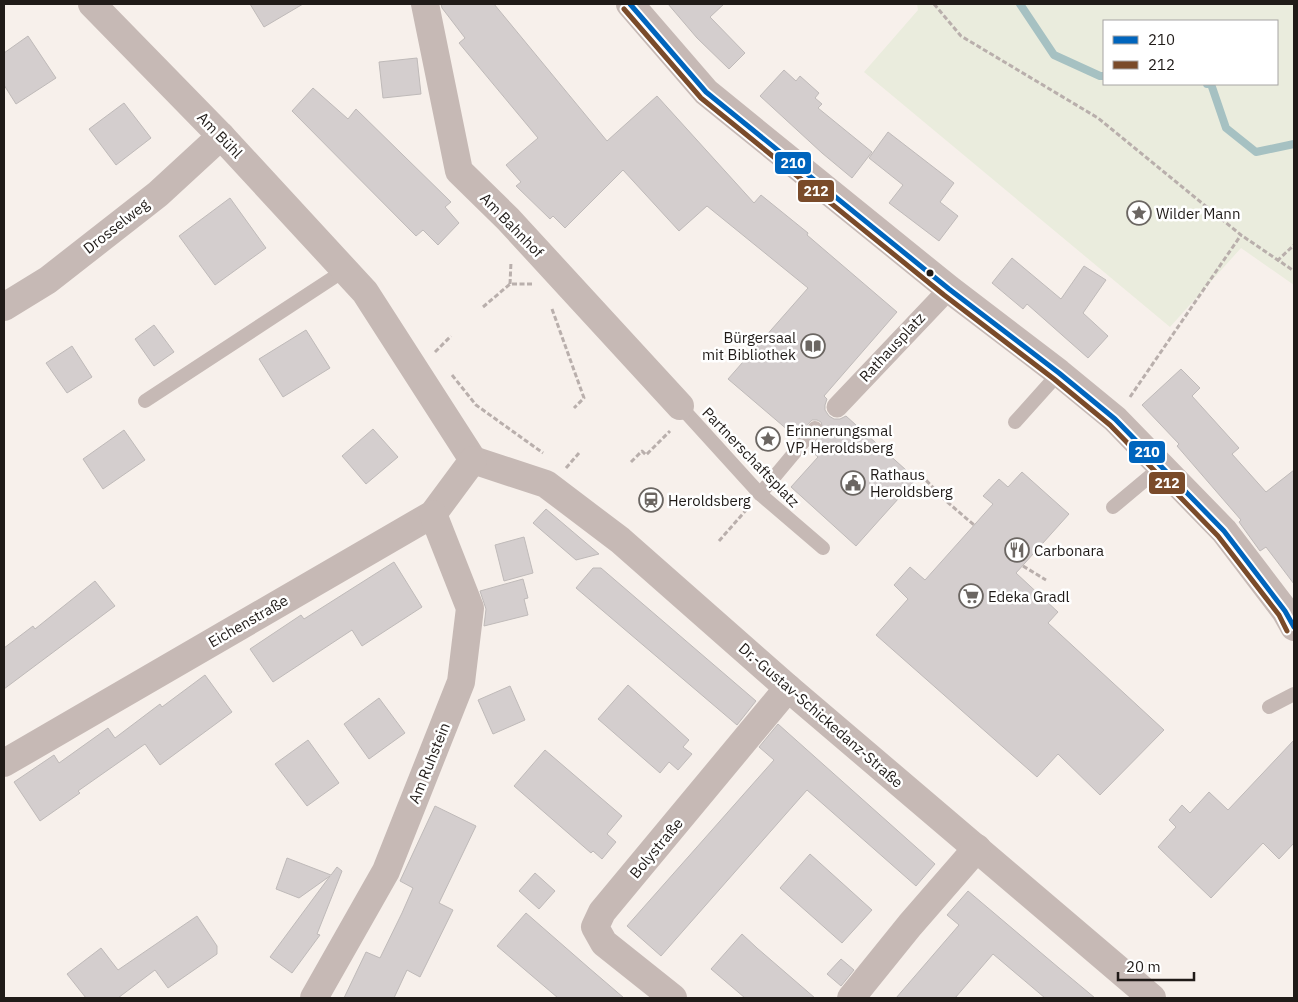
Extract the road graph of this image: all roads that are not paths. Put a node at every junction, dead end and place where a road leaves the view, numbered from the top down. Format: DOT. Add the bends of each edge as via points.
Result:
graph roads {
  1 [pos="92,4"];
  2 [pos="426,4"];
  3 [pos="630,4"];
  4 [pos="221,136"];
  5 [pos="345,270"];
  6 [pos="949,289"];
  7 [pos="4,307"];
  8 [pos="1059,373"];
  9 [pos="145,401"];
  10 [pos="837,407"];
  11 [pos="683,410"];
  12 [pos="1015,422"];
  13 [pos="815,428"];
  14 [pos="473,460"];
  15 [pos="1162,466"];
  16 [pos="760,494"];
  17 [pos="1113,508"];
  18 [pos="432,514"];
  19 [pos="823,548"];
  20 [pos="1294,627"];
  21 [pos="788,688"];
  22 [pos="1294,694"];
  23 [pos="1269,708"];
  24 [pos="4,763"];
  25 [pos="977,848"];
  26 [pos="314,998"];
  27 [pos="671,998"];
  28 [pos="851,998"];
  29 [pos="1152,998"];
  1 -- 4 [label="street, Am Bühl"];
  2 -- 11 [label="street, Am Bahnhof" via="459,171 508,219"];
  3 -- 6 [label="street" via="706,92"];
  4 -- 5 [label="street, Am Bühl"];
  4 -- 7 [label="street, Drosselweg" via="150,200 48,280"];
  5 -- 9 [label="lane"];
  5 -- 14 [label="street, Am Bühl" via="365,292"];
  6 -- 8 [label="street"];
  6 -- 10 [label="street, Rathausplatz"];
  8 -- 12 [label="lane"];
  8 -- 15 [label="street" via="1115,419"];
  11 -- 16 [label="lane, Partnerschaftsplatz"];
  13 -- 16 [label="lane"];
  14 -- 18 [label="street, Eichenstraße"];
  14 -- 21 [label="street, Dr.-Gustav-Schickedanz-Straße" via="546,484 620,540"];
  15 -- 17 [label="lane"];
  15 -- 20 [label="street" via="1224,531"];
  16 -- 19 [label="lane, Partnerschaftsplatz"];
  18 -- 24 [label="street, Eichenstraße"];
  18 -- 26 [label="street, Am Ruhstein" via="470,608 461,682 386,871"];
  21 -- 25 [label="street, Dr.-Gustav-Schickedanz-Straße"];
  21 -- 27 [label="street, Bolystraße" via="602,912 595,927 604,943"];
  22 -- 23 [label="lane"];
  25 -- 28 [label="street"];
  25 -- 29 [label="street, Dr.-Gustav-Schickedanz-Straße"];
}
